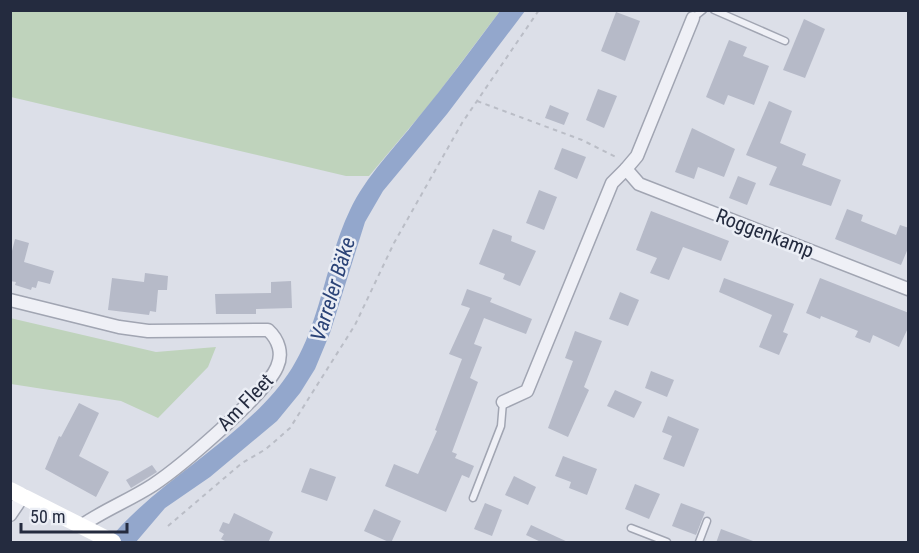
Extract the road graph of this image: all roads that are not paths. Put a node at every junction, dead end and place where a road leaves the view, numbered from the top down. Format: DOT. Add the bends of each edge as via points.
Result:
graph roads {
  1 [pos="714,10"];
  2 [pos="698,14"];
  3 [pos="785,41"];
  4 [pos="626,169"];
  5 [pos="909,289"];
  6 [pos="10,300"];
  7 [pos="503,402"];
  8 [pos="17,493"];
  9 [pos="473,498"];
  10 [pos="10,515"];
  11 [pos="707,521"];
  12 [pos="81,526"];
  13 [pos="631,528"];
  14 [pos="110,541"];
  15 [pos="667,543"];
  16 [pos="699,543"];
  1 -- 3 [label="lane"];
  2 -- 4 [label="street" via="637,156"];
  4 -- 5 [label="street, Roggenkamp" via="639,184"];
  4 -- 7 [label="street" via="612,183 527,391"];
  6 -- 12 [label="street, Am Fleet" via="129,328 177,332 268,330 277,337 278,366 245,407 154,484"];
  7 -- 9 [label="lane" via="501,426"];
  8 -- 10 [label="street"];
  8 -- 12 [label="main road"];
  11 -- 16 [label="lane"];
  12 -- 14 [label="main road"];
  13 -- 15 [label="lane"];
}
